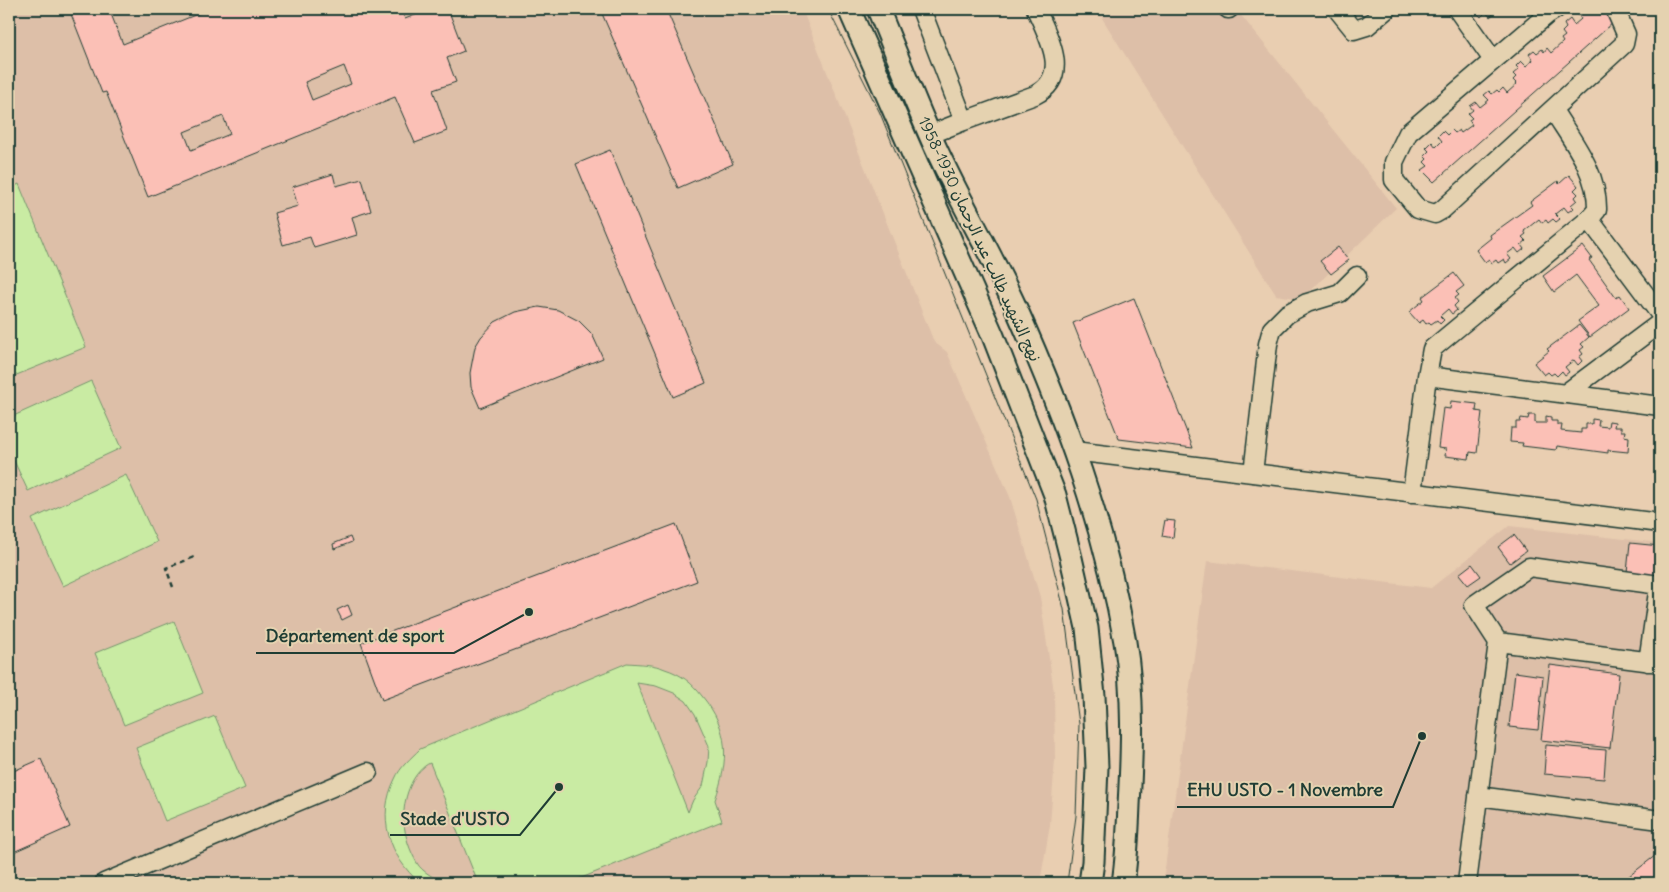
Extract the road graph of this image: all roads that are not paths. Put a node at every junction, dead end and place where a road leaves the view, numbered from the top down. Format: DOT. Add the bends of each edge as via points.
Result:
graph roads {
  1 [pos="849,9"];
  2 [pos="878,9"];
  3 [pos="920,9"];
  4 [pos="1036,9"];
  5 [pos="1338,9"];
  6 [pos="1387,9"];
  7 [pos="1457,9"];
  8 [pos="1556,9"];
  9 [pos="1615,9"];
  10 [pos="1493,60"];
  11 [pos="1553,110"];
  12 [pos="964,120"];
  13 [pos="930,135"];
  14 [pos="1589,219"];
  15 [pos="1357,276"];
  16 [pos="1660,314"];
  17 [pos="1660,323"];
  18 [pos="1427,376"];
  19 [pos="1565,394"];
  20 [pos="1660,406"];
  21 [pos="1074,451"];
  22 [pos="1253,473"];
  23 [pos="1412,493"];
  24 [pos="1660,524"];
  25 [pos="1498,642"];
  26 [pos="1654,662"];
  27 [pos="368,772"];
  28 [pos="1478,796"];
  29 [pos="1660,820"];
  30 [pos="115,881"];
  31 [pos="1090,883"];
  32 [pos="1123,883"];
  33 [pos="1467,883"];
  1 -- 31 [label="main road, نهج الشهيد طالب عبد الرحمان 1930-1958" via="993,336 1055,495 1087,628 1094,696 1097,767 1094,862"];
  2 -- 13 [label="main road, نهج الشهيد طالب عبد الرحمان 1930-1958"];
  3 -- 12 [label="street"];
  4 -- 12 [label="street" via="1055,59 1054,77 1049,85 1035,95"];
  5 -- 6 [label="street" via="1354,30 1367,26"];
  7 -- 10 [label="street"];
  8 -- 10 [label="street"];
  9 -- 11 [label="street" via="1626,34 1624,44"];
  10 -- 11 [label="street" via="1408,133 1394,162 1394,180 1418,209 1435,214 1442,210"];
  11 -- 14 [label="street" via="1585,161 1594,188 1597,210"];
  12 -- 13 [label="street"];
  13 -- 21 [label="main road, نهج الشهيد طالب عبد الرحمان 1930-1958" via="1016,307"];
  14 -- 16 [label="street"];
  14 -- 18 [label="street" via="1432,349"];
  15 -- 22 [label="street" via="1340,293 1307,302 1287,314 1272,329"];
  17 -- 19 [label="street"];
  18 -- 19 [label="street"];
  18 -- 23 [label="street"];
  19 -- 20 [label="street"];
  21 -- 22 [label="street"];
  21 -- 32 [label="main road, نهج الشهيد طالب عبد الرحمان 1930-1958" via="1097,522 1125,644 1131,708"];
  22 -- 23 [label="street"];
  23 -- 24 [label="street"];
  25 -- 26 [label="street"];
  25 -- 26 [label="street" via="1474,605 1528,567 1659,585"];
  25 -- 28 [label="street"];
  27 -- 30 [label="street"];
  28 -- 29 [label="street"];
  28 -- 33 [label="street"];
}
